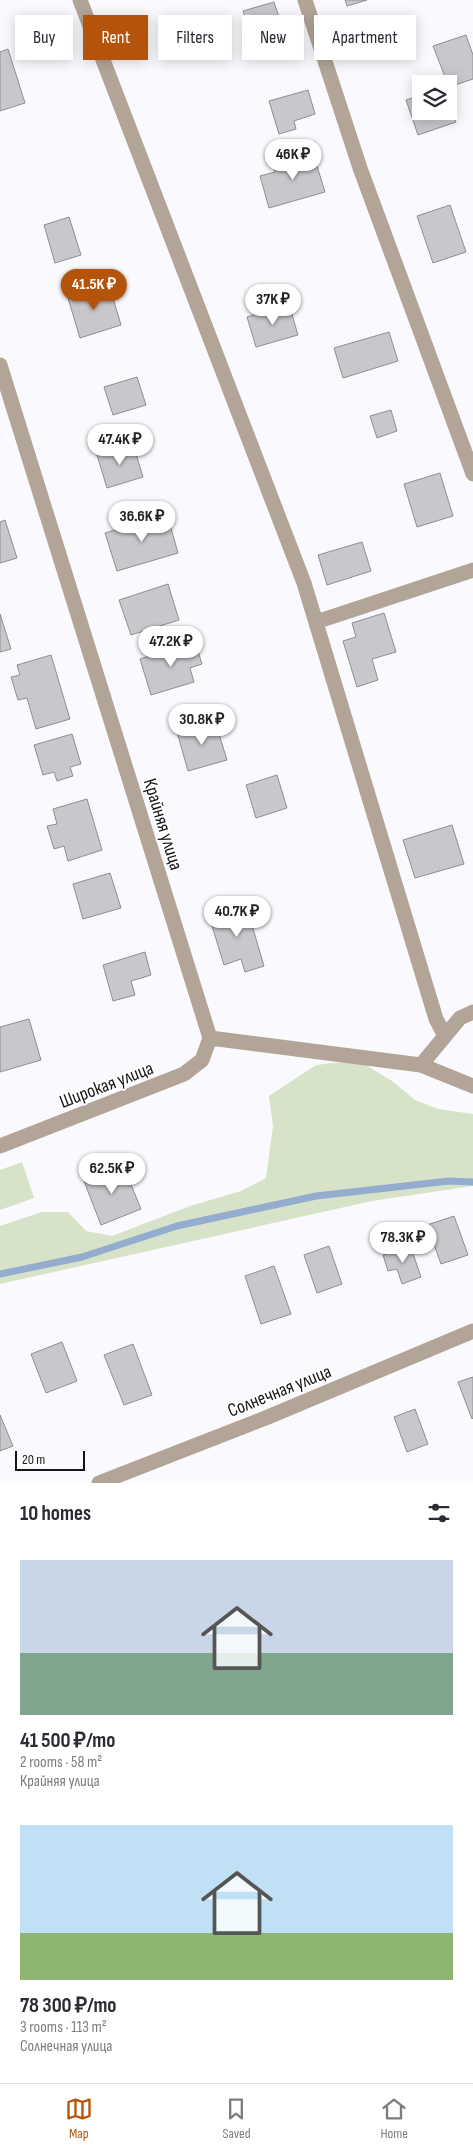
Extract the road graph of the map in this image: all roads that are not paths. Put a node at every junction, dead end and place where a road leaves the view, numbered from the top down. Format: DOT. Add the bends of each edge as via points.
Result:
graph roads {
  1 [pos="80,0"];
  2 [pos="305,0"];
  3 [pos="0,365"];
  4 [pos="473,474"];
  5 [pos="473,570"];
  6 [pos="316,622"];
  7 [pos="473,1012"];
  8 [pos="445,1036"];
  9 [pos="210,1038"];
  10 [pos="421,1065"];
  11 [pos="473,1086"];
  12 [pos="0,1146"];
  13 [pos="473,1330"];
  14 [pos="99,1483"];
  1 -- 6 [label="street" via="304,583"];
  2 -- 4 [label="street" via="360,168"];
  3 -- 9 [label="street, Крайняя улица"];
  5 -- 6 [label="street"];
  6 -- 8 [label="street" via="436,1019"];
  7 -- 8 [label="street" via="460,1018"];
  8 -- 10 [label="street"];
  9 -- 10 [label="street"];
  9 -- 12 [label="street, Широкая улица" via="202,1060 184,1074"];
  10 -- 11 [label="street"];
  13 -- 14 [label="street, Солнечная улица" via="268,1417"];
}
